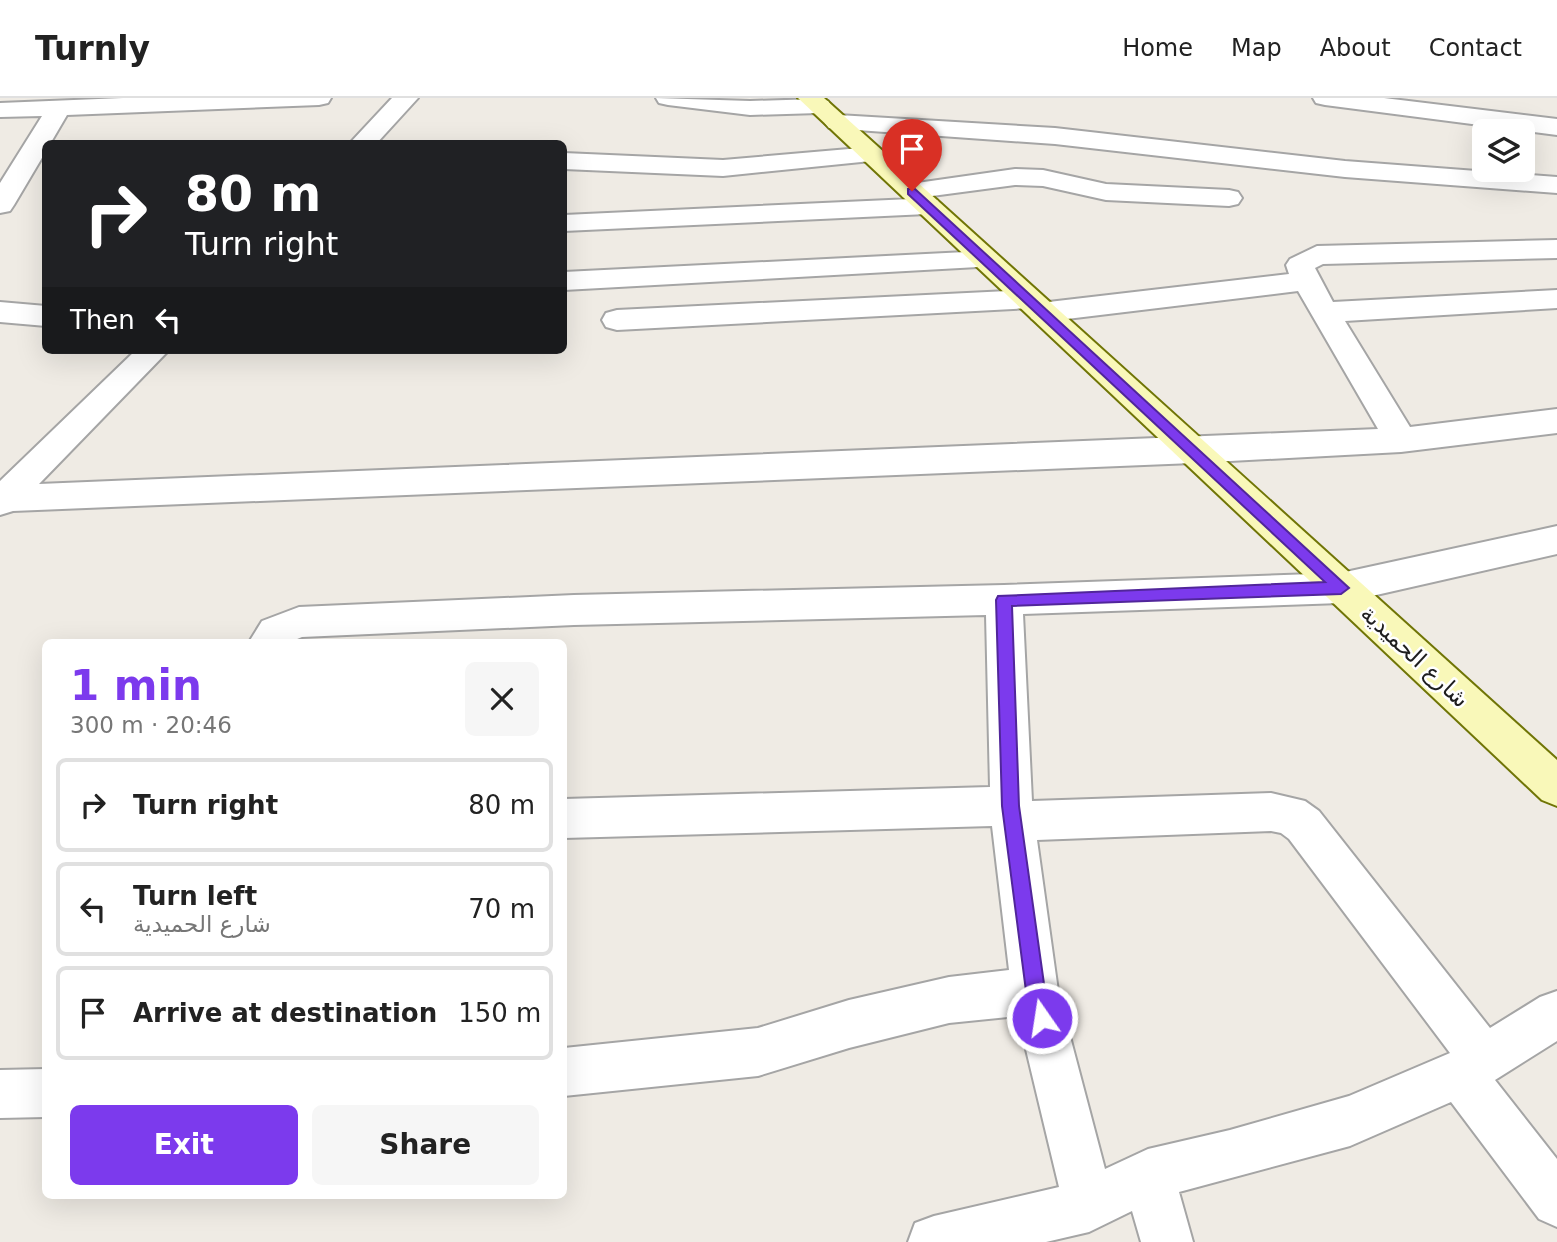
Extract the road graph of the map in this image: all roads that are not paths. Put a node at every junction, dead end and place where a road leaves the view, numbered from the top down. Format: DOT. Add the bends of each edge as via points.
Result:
graph roads {
  1 [pos="318,98"];
  2 [pos="406,98"];
  3 [pos="668,98"];
  4 [pos="1325,98"];
  5 [pos="60,106"];
  6 [pos="822,109"];
  7 [pos="0,110"];
  8 [pos="1557,127"];
  9 [pos="43,140"];
  10 [pos="365,140"];
  11 [pos="42,142"];
  12 [pos="872,155"];
  13 [pos="567,161"];
  14 [pos="1557,185"];
  15 [pos="15,195"];
  16 [pos="919,198"];
  17 [pos="1229,198"];
  18 [pos="567,223"];
  19 [pos="1557,249"];
  20 [pos="986,260"];
  21 [pos="567,281"];
  22 [pos="1306,281"];
  23 [pos="1557,299"];
  24 [pos="1035,305"];
  25 [pos="0,312"];
  26 [pos="1327,312"];
  27 [pos="42,316"];
  28 [pos="617,320"];
  29 [pos="151,354"];
  30 [pos="1557,421"];
  31 [pos="1401,440"];
  32 [pos="1193,451"];
  33 [pos="2,500"];
  34 [pos="1557,540"];
  35 [pos="1341,588"];
  36 [pos="1004,600"];
  37 [pos="270,639"];
  38 [pos="1557,787"];
  39 [pos="1012,814"];
  40 [pos="567,819"];
  41 [pos="1035,991"];
  42 [pos="1557,1014"];
  43 [pos="1473,1067"];
  44 [pos="567,1072"];
  45 [pos="42,1093"];
  46 [pos="0,1094"];
  47 [pos="1148,1174"];
  48 [pos="1557,1201"];
  49 [pos="1089,1206"];
  50 [pos="934,1242"];
  51 [pos="1167,1242"];
  1 -- 5 [label="street"];
  2 -- 10 [label="street"];
  3 -- 6 [label="street" via="750,108"];
  4 -- 8 [label="street"];
  5 -- 7 [label="street"];
  5 -- 9 [label="street"];
  6 -- 12 [label="street, شارع الحميدية"];
  6 -- 14 [label="street" via="1345,169"];
  11 -- 15 [label="street"];
  12 -- 13 [label="street" via="723,168"];
  12 -- 16 [label="street, شارع الحميدية"];
  16 -- 17 [label="street" via="1024,177 1106,192"];
  16 -- 18 [label="street"];
  16 -- 20 [label="street, شارع الحميدية"];
  19 -- 22 [label="street" via="1317,255 1300,265"];
  20 -- 21 [label="street"];
  20 -- 24 [label="street, شارع الحميدية"];
  22 -- 24 [label="street"];
  22 -- 26 [label="street"];
  23 -- 26 [label="street"];
  24 -- 28 [label="street"];
  24 -- 32 [label="street, شارع الحميدية"];
  25 -- 27 [label="street"];
  26 -- 31 [label="street"];
  29 -- 33 [label="street"];
  30 -- 31 [label="street"];
  31 -- 32 [label="street"];
  32 -- 33 [label="street"];
  32 -- 35 [label="street, شارع الحميدية"];
  34 -- 35 [label="street"];
  35 -- 36 [label="street"];
  35 -- 38 [label="street, شارع الحميدية"];
  36 -- 37 [label="street" via="299,622 275,632"];
  36 -- 39 [label="street"];
  39 -- 40 [label="street"];
  39 -- 41 [label="street"];
  39 -- 43 [label="street" via="1290,815 1304,825"];
  41 -- 44 [label="street" via="949,1000 758,1052"];
  41 -- 49 [label="street"];
  42 -- 43 [label="street"];
  43 -- 47 [label="street" via="1350,1121"];
  43 -- 48 [label="street"];
  45 -- 46 [label="street"];
  47 -- 49 [label="street"];
  47 -- 51 [label="street"];
  49 -- 50 [label="street"];
}
